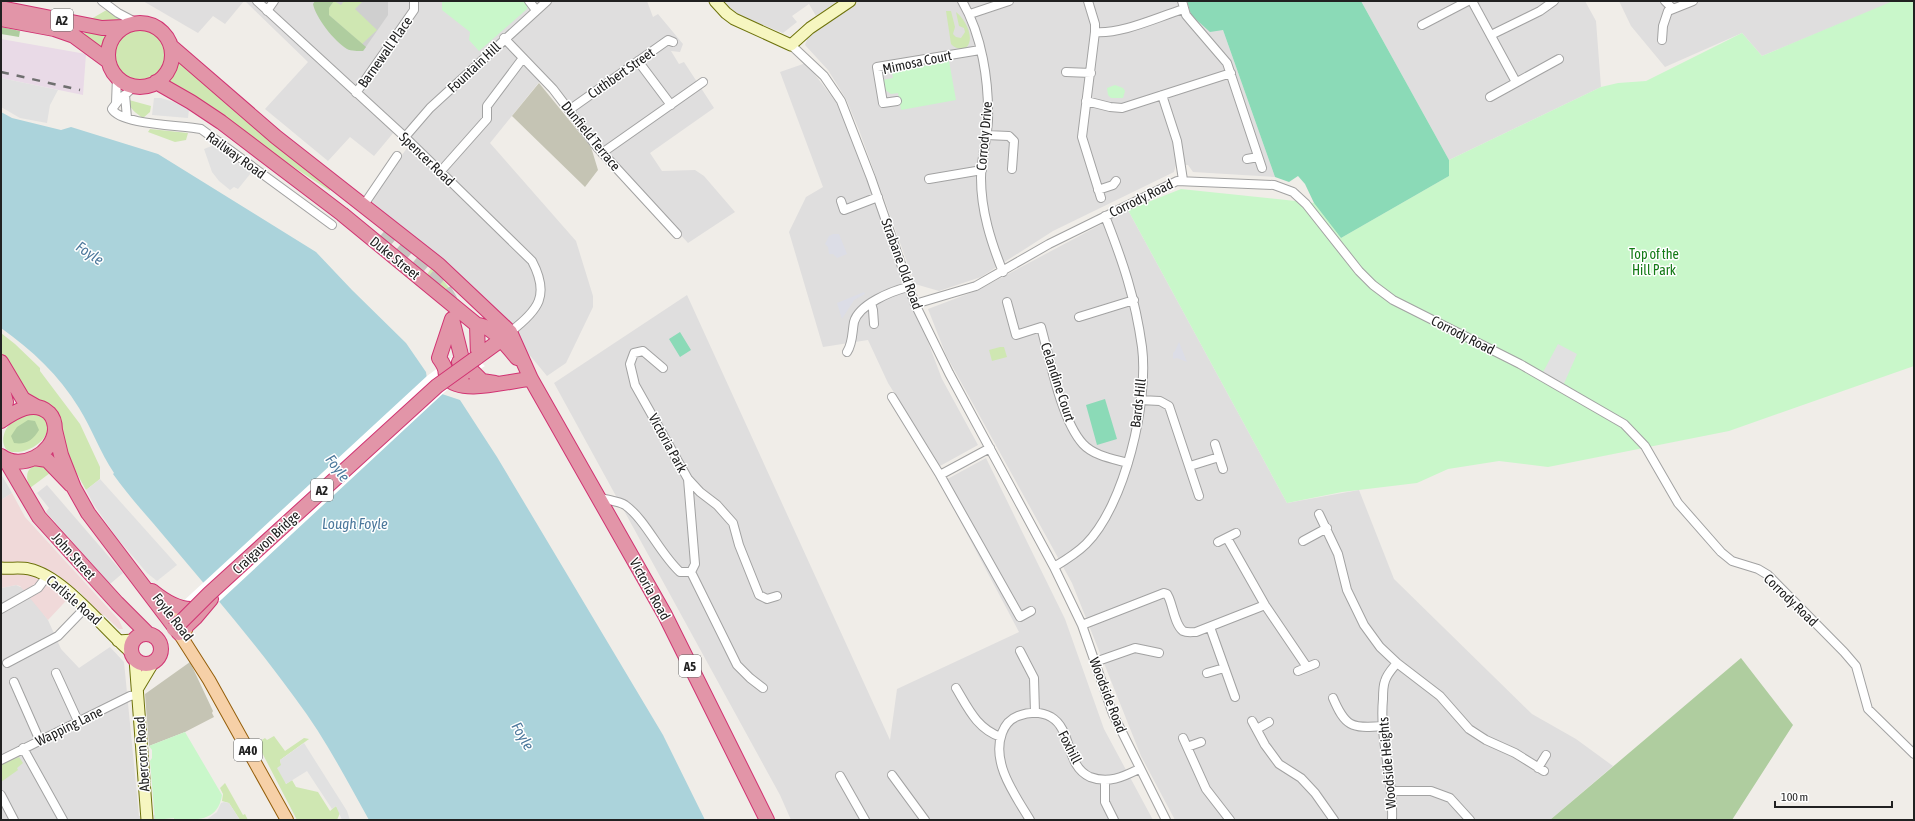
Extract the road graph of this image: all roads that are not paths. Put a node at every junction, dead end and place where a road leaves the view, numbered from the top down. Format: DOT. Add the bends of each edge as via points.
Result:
graph roads {
  1 [pos="102,1"];
  2 [pos="257,1"];
  3 [pos="274,1"];
  4 [pos="414,1"];
  5 [pos="529,1"];
  6 [pos="547,1"];
  7 [pos="715,1"];
  8 [pos="849,1"];
  9 [pos="962,1"];
  10 [pos="1009,1"];
  11 [pos="1088,1"];
  12 [pos="1468,1"];
  13 [pos="1472,1"];
  14 [pos="1554,1"];
  15 [pos="1665,1"];
  16 [pos="1694,1"];
  17 [pos="1183,5"];
  18 [pos="1,8"];
  19 [pos="1672,8"];
  20 [pos="536,10"];
  21 [pos="267,11"];
  22 [pos="970,14"];
  23 [pos="1,19"];
  24 [pos="137,23"];
  25 [pos="1422,25"];
  26 [pos="123,27"];
  27 [pos="1095,32"];
  28 [pos="1491,35"];
  29 [pos="504,38"];
  30 [pos="1662,40"];
  31 [pos="673,42"];
  32 [pos="791,45"];
  33 [pos="172,47"];
  34 [pos="980,50"];
  35 [pos="523,58"];
  36 [pos="1559,59"];
  37 [pos="108,60"];
  38 [pos="638,61"];
  39 [pos="1066,72"];
  40 [pos="1090,73"];
  41 [pos="1231,74"];
  42 [pos="117,77"];
  43 [pos="156,82"];
  44 [pos="703,82"];
  45 [pos="1516,82"];
  46 [pos="130,90"];
  47 [pos="356,93"];
  48 [pos="1162,95"];
  49 [pos="1490,97"];
  50 [pos="897,101"];
  51 [pos="1086,101"];
  52 [pos="671,105"];
  53 [pos="114,107"];
  54 [pos="569,110"];
  55 [pos="127,118"];
  56 [pos="986,135"];
  57 [pos="405,136"];
  58 [pos="602,153"];
  59 [pos="397,156"];
  60 [pos="1258,157"];
  61 [pos="1247,160"];
  62 [pos="1262,168"];
  63 [pos="1012,169"];
  64 [pos="982,170"];
  65 [pos="440,172"];
  66 [pos="288,174"];
  67 [pos="928,179"];
  68 [pos="1183,180"];
  69 [pos="1116,181"];
  70 [pos="878,197"];
  71 [pos="841,201"];
  72 [pos="357,208"];
  73 [pos="1105,216"];
  74 [pos="332,225"];
  75 [pos="677,234"];
  76 [pos="381,235"];
  77 [pos="1003,272"];
  78 [pos="908,287"];
  79 [pos="1134,300"];
  80 [pos="1007,302"];
  81 [pos="871,303"];
  82 [pos="915,304"];
  83 [pos="1079,318"];
  84 [pos="874,324"];
  85 [pos="477,325"];
  86 [pos="506,336"];
  87 [pos="847,352"];
  88 [pos="473,359"];
  89 [pos="1,362"];
  90 [pos="445,368"];
  91 [pos="663,368"];
  92 [pos="531,379"];
  93 [pos="453,382"];
  94 [pos="1,383"];
  95 [pos="498,383"];
  96 [pos="892,397"];
  97 [pos="1140,400"];
  98 [pos="37,407"];
  99 [pos="1,421"];
  100 [pos="55,430"];
  101 [pos="1215,444"];
  102 [pos="990,448"];
  103 [pos="3,457"];
  104 [pos="1219,457"];
  105 [pos="33,459"];
  106 [pos="1128,463"];
  107 [pos="1190,466"];
  108 [pos="1223,469"];
  109 [pos="940,475"];
  110 [pos="688,479"];
  111 [pos="74,488"];
  112 [pos="23,492"];
  113 [pos="1199,496"];
  114 [pos="598,497"];
  115 [pos="1319,514"];
  116 [pos="1327,528"];
  117 [pos="1236,533"];
  118 [pos="1227,538"];
  119 [pos="1303,541"];
  120 [pos="1218,542"];
  121 [pos="1054,567"];
  122 [pos="1,568"];
  123 [pos="691,572"];
  124 [pos="47,576"];
  125 [pos="142,581"];
  126 [pos="777,596"];
  127 [pos="1265,605"];
  128 [pos="86,607"];
  129 [pos="1,609"];
  130 [pos="1031,611"];
  131 [pos="182,625"];
  132 [pos="1082,626"];
  133 [pos="1210,627"];
  134 [pos="139,643"];
  135 [pos="162,651"];
  136 [pos="1020,651"];
  137 [pos="1159,653"];
  138 [pos="1095,662"];
  139 [pos="7,663"];
  140 [pos="153,663"];
  141 [pos="1397,663"];
  142 [pos="1224,668"];
  143 [pos="1298,671"];
  144 [pos="56,673"];
  145 [pos="1207,673"];
  146 [pos="14,682"];
  147 [pos="763,688"];
  148 [pos="956,688"];
  149 [pos="138,692"];
  150 [pos="1235,698"];
  151 [pos="1332,702"];
  152 [pos="1035,712"];
  153 [pos="78,721"];
  154 [pos="1252,721"];
  155 [pos="1269,722"];
  156 [pos="1382,726"];
  157 [pos="1257,729"];
  158 [pos="1001,737"];
  159 [pos="1183,738"];
  160 [pos="40,741"];
  161 [pos="1201,742"];
  162 [pos="1187,747"];
  163 [pos="23,748"];
  164 [pos="1914,754"];
  165 [pos="1546,755"];
  166 [pos="1,760"];
  167 [pos="1139,769"];
  168 [pos="892,775"];
  169 [pos="840,776"];
  170 [pos="1105,781"];
  171 [pos="1392,791"];
  172 [pos="1,795"];
  173 [pos="14,820"];
  174 [pos="63,820"];
  175 [pos="147,820"];
  176 [pos="287,820"];
  177 [pos="768,820"];
  178 [pos="865,820"];
  179 [pos="925,820"];
  180 [pos="1030,820"];
  181 [pos="1114,820"];
  182 [pos="1166,820"];
  183 [pos="1230,820"];
  184 [pos="1334,820"];
  185 [pos="1392,820"];
  186 [pos="1470,820"];
  1 -- 24 [label="street"];
  2 -- 21 [label="street, Spencer Road"];
  3 -- 21 [label="street"];
  4 -- 47 [label="street, Barnewall Place" via="414,10"];
  5 -- 20 [label="street"];
  6 -- 20 [label="street, Fountain Hill"];
  7 -- 32 [label="street, Strabane Old Road" via="734,19"];
  8 -- 32 [label="street" via="810,28"];
  9 -- 22 [label="street, Corrody Drive"];
  10 -- 22 [label="street"];
  11 -- 27 [label="street"];
  12 -- 25 [label="street"];
  13 -- 28 [label="street"];
  14 -- 28 [label="street" via="1540,11"];
  15 -- 19 [label="street"];
  16 -- 19 [label="street"];
  17 -- 27 [label="street" via="1120,30"];
  17 -- 41 [label="street" via="1191,21 1227,63"];
  18 -- 26 [label="highway, A2" via="102,28"];
  19 -- 30 [label="street" via="1664,19"];
  20 -- 29 [label="street, Fountain Hill"];
  21 -- 47 [label="street, Spencer Road"];
  22 -- 34 [label="street, Corrody Drive"];
  23 -- 37 [label="highway, A2" via="54,29 74,36"];
  24 -- 26 [label="highway, A2"];
  24 -- 33 [label="highway, A2" via="150,24 159,29"];
  26 -- 37 [label="highway" via="110,42"];
  27 -- 40 [label="street"];
  28 -- 45 [label="street"];
  29 -- 35 [label="street, Dunfield Terrace"];
  29 -- 57 [label="street, Fountain Hill" via="430,108"];
  31 -- 38 [label="street, Cuthbert Street" via="668,40"];
  32 -- 70 [label="street, Strabane Old Road" via="824,76 841,101"];
  33 -- 43 [label="highway" via="170,66"];
  33 -- 72 [label="highway, Duke Street / A2"];
  34 -- 50 [label="street, Mimosa Court" via="877,67 883,103"];
  34 -- 56 [label="street, Corrody Drive" via="988,97"];
  35 -- 54 [label="street, Dunfield Terrace"];
  35 -- 65 [label="street" via="487,106 487,119"];
  36 -- 45 [label="street"];
  37 -- 42 [label="highway, A2"];
  38 -- 52 [label="street"];
  38 -- 54 [label="street, Cuthbert Street"];
  39 -- 40 [label="street"];
  40 -- 51 [label="street"];
  41 -- 48 [label="street"];
  41 -- 60 [label="street"];
  42 -- 46 [label="highway"];
  42 -- 53 [label="street"];
  43 -- 46 [label="highway"];
  43 -- 66 [label="highway, Duke Street / A2" via="221,122"];
  44 -- 52 [label="street"];
  45 -- 49 [label="street"];
  46 -- 53 [label="street"];
  46 -- 55 [label="street"];
  47 -- 57 [label="street, Spencer Road"];
  48 -- 51 [label="street" via="1122,108"];
  48 -- 68 [label="street" via="1178,141"];
  51 -- 69 [label="street" via="1082,137 1100,194"];
  52 -- 58 [label="street"];
  53 -- 55 [label="street, Railway Road" via="118,116"];
  54 -- 58 [label="street, Dunfield Terrace"];
  55 -- 74 [label="street, Railway Road" via="147,124 201,129"];
  56 -- 63 [label="street" via="1009,136 1014,140"];
  56 -- 64 [label="street, Corrody Drive"];
  57 -- 65 [label="street, Spencer Road"];
  58 -- 75 [label="street, Dunfield Terrace"];
  59 -- 72 [label="street"];
  60 -- 61 [label="street"];
  60 -- 62 [label="street"];
  64 -- 67 [label="street"];
  64 -- 77 [label="street, Corrody Drive" via="986,223"];
  65 -- 86 [label="street, Spencer Road" via="532,261 538,273 542,285 540,300 533,313"];
  66 -- 72 [label="highway, Duke Street / A2"];
  66 -- 85 [label="highway, Duke Street / A2" via="342,214"];
  68 -- 73 [label="street, Corrody Road"];
  68 -- 164 [label="street, Corrody Road" via="1274,185 1294,192 1373,286 1393,300 1520,364 1624,424 1645,446 1678,503 1720,552 1732,561 1768,575 1844,652 1856,666 1868,709"];
  70 -- 71 [label="street" via="844,210"];
  70 -- 78 [label="street, Strabane Old Road"];
  72 -- 76 [label="highway, Duke Street / A2"];
  72 -- 86 [label="highway, Duke Street / A2" via="439,265"];
  73 -- 77 [label="street, Corrody Road" via="1049,244"];
  73 -- 79 [label="street, Bards Hill"];
  77 -- 82 [label="street, Corrody Road" via="976,286"];
  78 -- 81 [label="street"];
  78 -- 82 [label="street, Strabane Old Road"];
  79 -- 83 [label="street"];
  79 -- 97 [label="street, Bards Hill" via="1142,348"];
  80 -- 106 [label="street, Celandine Court" via="1016,335 1040,327 1065,412 1084,445 1094,452"];
  81 -- 84 [label="street"];
  81 -- 87 [label="street" via="860,309 855,320 852,346"];
  82 -- 102 [label="street, Strabane Old Road"];
  85 -- 86 [label="highway, Duke Street / A2"];
  85 -- 88 [label="highway"];
  86 -- 88 [label="highway, Craigavon Bridge / A2"];
  86 -- 92 [label="highway, Victoria Road / A5"];
  88 -- 90 [label="highway" via="454,362"];
  88 -- 90 [label="highway" via="460,355 452,317 439,358"];
  88 -- 93 [label="highway"];
  88 -- 95 [label="highway" via="482,380"];
  88 -- 131 [label="highway, Craigavon Bridge / A2, bridge" via="425,397 209,594"];
  89 -- 98 [label="highway, Foyle Road" via="23,399"];
  90 -- 93 [label="highway" via="437,389"];
  91 -- 110 [label="street, Victoria Park" via="644,351 634,353 630,364 635,384"];
  92 -- 95 [label="highway"];
  92 -- 114 [label="highway, Victoria Road / A5"];
  93 -- 95 [label="highway" via="468,388"];
  94 -- 99 [label="highway" via="6,402"];
  96 -- 109 [label="street"];
  97 -- 106 [label="street, Bards Hill"];
  97 -- 107 [label="street" via="1160,401 1169,406"];
  98 -- 99 [label="highway" via="20,409"];
  98 -- 100 [label="highway, Foyle Road" via="50,415"];
  100 -- 105 [label="highway" via="51,442"];
  100 -- 111 [label="highway, Foyle Road"];
  101 -- 104 [label="street"];
  102 -- 109 [label="street"];
  102 -- 121 [label="street, Strabane Old Road"];
  103 -- 105 [label="highway" via="19,463"];
  103 -- 112 [label="highway, John Street"];
  104 -- 107 [label="street"];
  104 -- 108 [label="street"];
  105 -- 111 [label="highway, Foyle Road" via="47,460"];
  105 -- 112 [label="highway" via="24,471"];
  106 -- 121 [label="street, Bards Hill" via="1105,518 1086,544"];
  107 -- 113 [label="street"];
  109 -- 130 [label="street" via="1020,617"];
  110 -- 123 [label="street, Victoria Park" via="695,564"];
  110 -- 126 [label="street" via="733,523 759,595 767,600"];
  111 -- 125 [label="highway, Foyle Road" via="88,513"];
  112 -- 134 [label="highway, John Street" via="39,517 129,616"];
  114 -- 123 [label="street" via="625,505 639,519 670,563 680,572"];
  114 -- 177 [label="highway, Victoria Road / A5" via="665,615"];
  115 -- 116 [label="street"];
  116 -- 119 [label="street"];
  116 -- 141 [label="street" via="1338,554 1347,590 1364,625 1380,647"];
  117 -- 118 [label="street"];
  118 -- 120 [label="street"];
  118 -- 127 [label="street"];
  121 -- 132 [label="street, Woodside Road"];
  122 -- 124 [label="street, Carlisle Road" via="28,569"];
  123 -- 147 [label="street" via="737,664"];
  124 -- 128 [label="street, Carlisle Road"];
  124 -- 129 [label="street" via="38,588"];
  125 -- 131 [label="highway, Foyle Road"];
  125 -- 131 [label="highway, Foyle Road" via="161,598 181,608"];
  127 -- 133 [label="street"];
  127 -- 143 [label="street" via="1311,666"];
  128 -- 134 [label="street, Carlisle Road" via="118,641"];
  128 -- 139 [label="street" via="58,636"];
  131 -- 134 [label="highway"];
  131 -- 135 [label="highway, Craigavon Bridge / A2"];
  131 -- 176 [label="main road, Foyle Road / A40" via="209,680"];
  132 -- 133 [label="street" via="1164,593 1167,594 1183,631 1196,632"];
  132 -- 138 [label="street, Woodside Road"];
  133 -- 142 [label="street"];
  134 -- 135 [label="highway, John Street" via="160,642"];
  134 -- 140 [label="highway" via="143,664"];
  134 -- 149 [label="street, Abercorn Road"];
  135 -- 140 [label="highway, A2"];
  136 -- 152 [label="street" via="1034,678"];
  137 -- 138 [label="street" via="1135,648"];
  138 -- 167 [label="street, Woodside Road" via="1113,714"];
  140 -- 149 [label="street"];
  141 -- 156 [label="street, Woodside Heights" via="1384,681"];
  141 -- 165 [label="street" via="1440,696 1469,729 1486,740 1515,753 1541,770"];
  142 -- 145 [label="street"];
  142 -- 150 [label="street"];
  144 -- 153 [label="street"];
  146 -- 160 [label="street"];
  148 -- 158 [label="street" via="973,717 984,729"];
  149 -- 153 [label="street, Wapping Lane"];
  149 -- 175 [label="street, Abercorn Road"];
  151 -- 156 [label="street" via="1341,717 1350,724 1363,728"];
  152 -- 158 [label="street" via="1014,718 1005,726"];
  152 -- 170 [label="street, Foxhill" via="1051,718 1063,731 1075,763 1088,776"];
  153 -- 160 [label="street, Wapping Lane"];
  154 -- 157 [label="street"];
  155 -- 157 [label="street"];
  156 -- 171 [label="street, Woodside Heights"];
  157 -- 184 [label="street" via="1279,764 1301,778"];
  158 -- 180 [label="street" via="998,750 1001,764 1012,790"];
  159 -- 162 [label="street"];
  160 -- 163 [label="street, Wapping Lane"];
  161 -- 162 [label="street"];
  162 -- 183 [label="street" via="1206,789"];
  163 -- 166 [label="street, Wapping Lane"];
  163 -- 174 [label="street"];
  167 -- 170 [label="street" via="1125,777"];
  167 -- 182 [label="street, Woodside Road"];
  168 -- 179 [label="street"];
  169 -- 178 [label="street"];
  170 -- 181 [label="street" via="1105,802"];
  171 -- 185 [label="street, Woodside Heights"];
  171 -- 186 [label="street" via="1431,791 1450,798"];
  172 -- 173 [label="street"];
}
